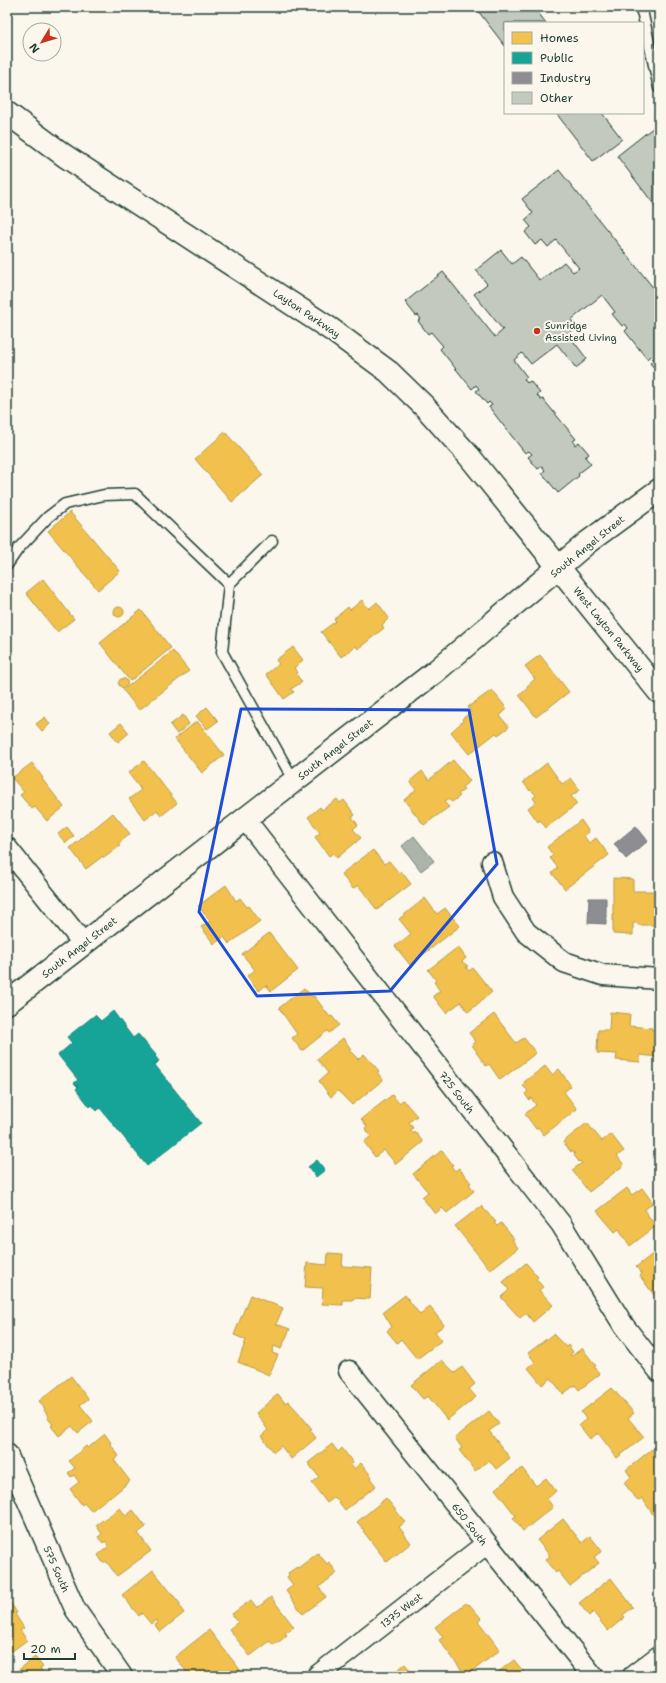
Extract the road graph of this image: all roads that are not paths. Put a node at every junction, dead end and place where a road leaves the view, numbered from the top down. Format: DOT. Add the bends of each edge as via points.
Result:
graph roads {
  1 [pos="640,7"];
  2 [pos="644,22"];
  3 [pos="644,24"];
  4 [pos="659,88"];
  5 [pos="7,113"];
  6 [pos="659,490"];
  7 [pos="272,541"];
  8 [pos="7,565"];
  9 [pos="559,567"];
  10 [pos="229,584"];
  11 [pos="659,692"];
  12 [pos="294,781"];
  13 [pos="245,820"];
  14 [pos="7,848"];
  15 [pos="492,862"];
  16 [pos="83,943"];
  17 [pos="659,979"];
  18 [pos="7,1003"];
  19 [pos="349,1371"];
  20 [pos="659,1371"];
  21 [pos="7,1454"];
  22 [pos="486,1544"];
  23 [pos="659,1656"];
  24 [pos="122,1676"];
  25 [pos="317,1676"];
  26 [pos="592,1676"];
  27 [pos="633,1676"];
  1 -- 2 [label="lane"];
  3 -- 4 [label="lane"];
  5 -- 9 [label="main road, Layton Parkway" via="65,156 332,330 389,372 469,456"];
  6 -- 9 [label="main road, South Angel Street" via="588,542"];
  7 -- 10 [label="lane"];
  8 -- 10 [label="lane" via="18,549 48,517 66,504 104,495 135,494"];
  9 -- 11 [label="main road, West Layton Parkway"];
  9 -- 12 [label="main road, South Angel Street" via="436,671"];
  10 -- 12 [label="lane" via="222,652"];
  12 -- 13 [label="main road, South Angel Street"];
  13 -- 16 [label="main road, South Angel Street"];
  13 -- 20 [label="street, 725 South" via="561,1224 624,1326"];
  14 -- 16 [label="street"];
  15 -- 17 [label="street" via="503,897 526,932 564,962 603,975"];
  16 -- 18 [label="main road, South Angel Street"];
  19 -- 22 [label="street, 650 South"];
  21 -- 24 [label="street, 575 South" via="75,1609"];
  22 -- 25 [label="street, 1375 West"];
  22 -- 26 [label="street, 650 South"];
  23 -- 27 [label="street"];
}
